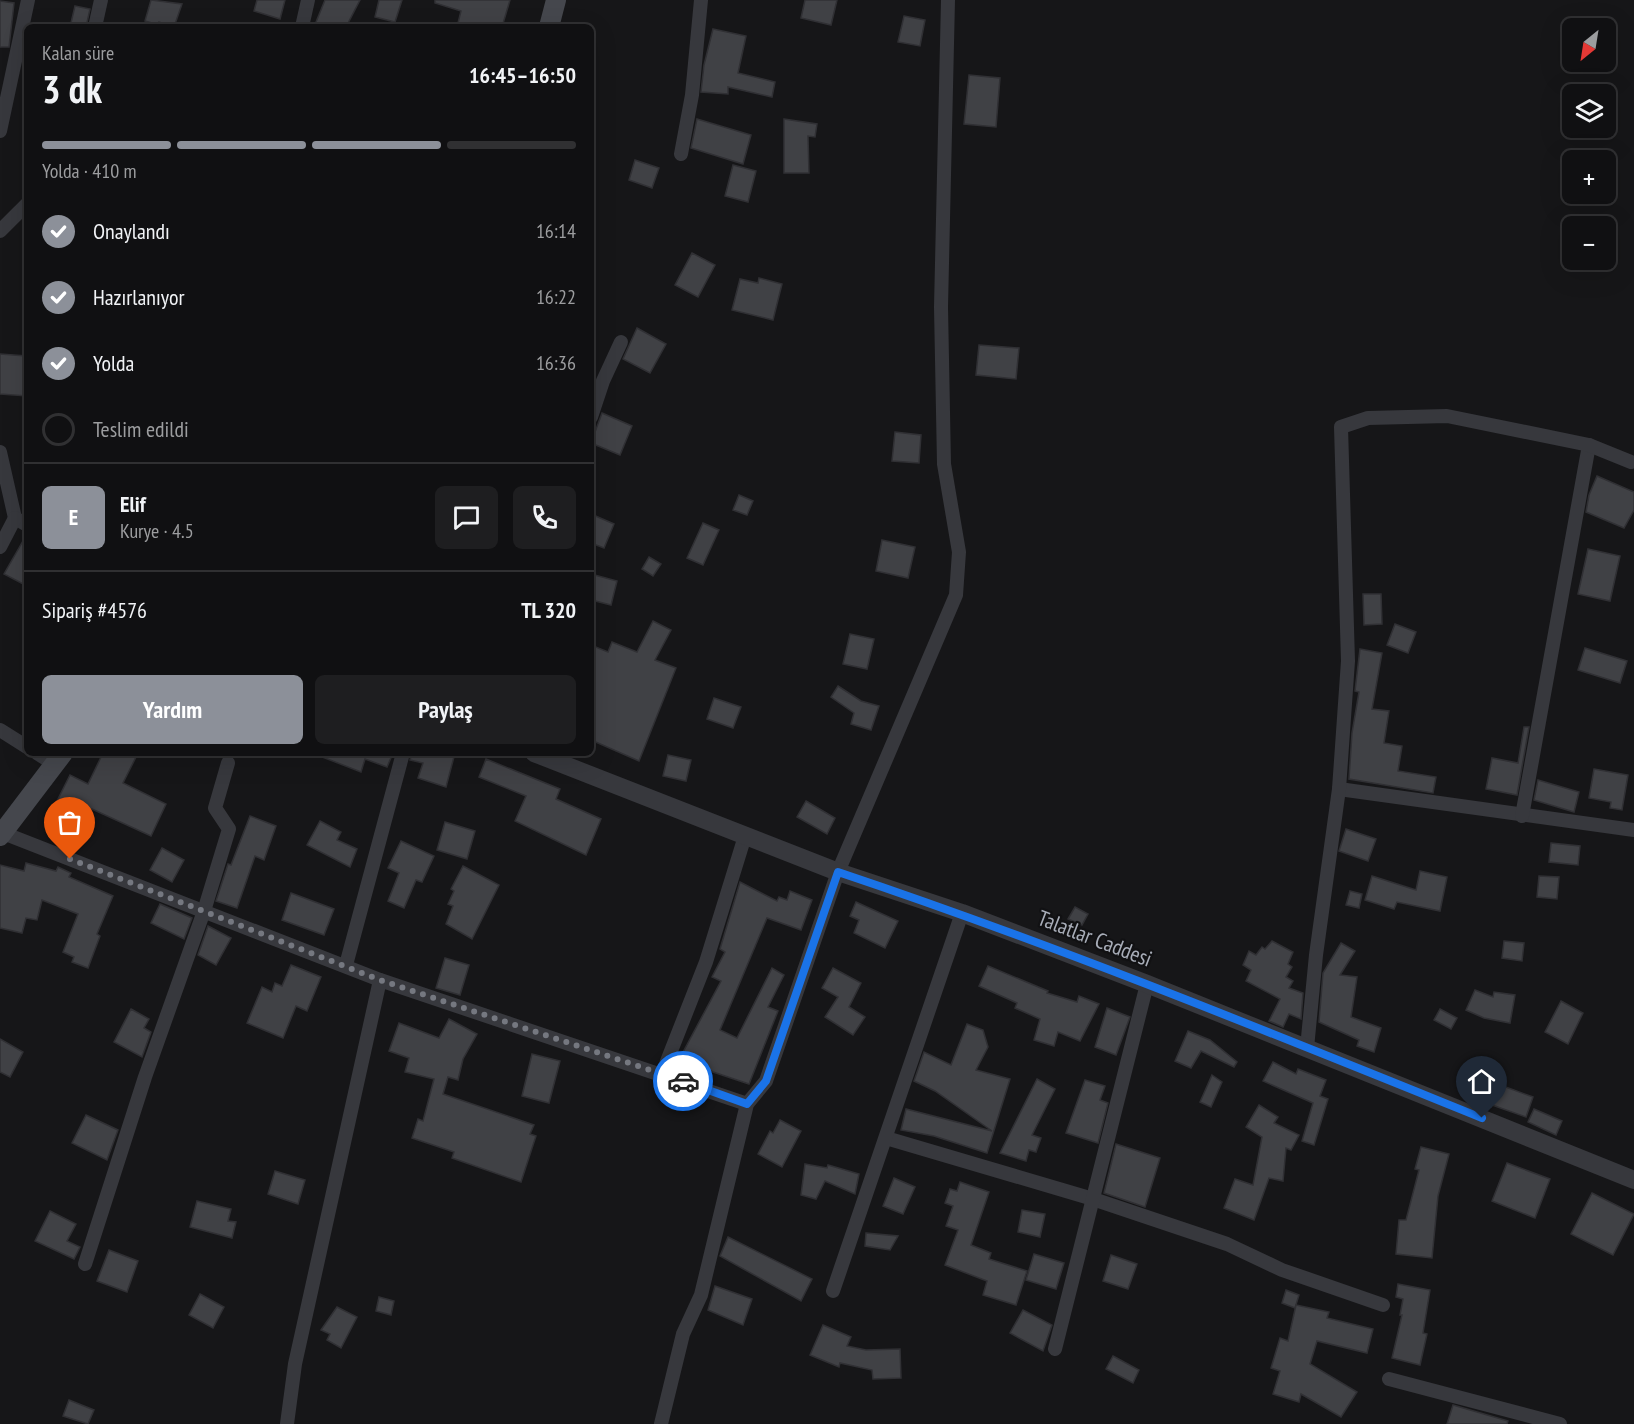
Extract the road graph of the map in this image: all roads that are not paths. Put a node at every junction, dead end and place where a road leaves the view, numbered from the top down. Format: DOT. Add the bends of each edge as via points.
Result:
graph roads {
  1 [pos="28,0"];
  2 [pos="101,0"];
  3 [pos="308,0"];
  4 [pos="556,0"];
  5 [pos="701,0"];
  6 [pos="948,0"];
  7 [pos="96,24"];
  8 [pos="303,24"];
  9 [pos="550,24"];
  10 [pos="0,131"];
  11 [pos="681,154"];
  12 [pos="24,207"];
  13 [pos="0,231"];
  14 [pos="621,342"];
  15 [pos="594,408"];
  16 [pos="1589,445"];
  17 [pos="0,452"];
  18 [pos="1631,462"];
  19 [pos="8,523"];
  20 [pos="24,525"];
  21 [pos="0,548"];
  22 [pos="0,730"];
  23 [pos="24,745"];
  24 [pos="402,756"];
  25 [pos="542,756"];
  26 [pos="58,758"];
  27 [pos="228,762"];
  28 [pos="1339,789"];
  29 [pos="1522,816"];
  30 [pos="1634,830"];
  31 [pos="2,834"];
  32 [pos="745,836"];
  33 [pos="838,872"];
  34 [pos="204,911"];
  35 [pos="962,914"];
  36 [pos="346,965"];
  37 [pos="380,980"];
  38 [pos="1147,984"];
  39 [pos="1307,1048"];
  40 [pos="663,1074"];
  41 [pos="747,1104"];
  42 [pos="885,1138"];
  43 [pos="1634,1180"];
  44 [pos="1093,1199"];
  45 [pos="85,1264"];
  46 [pos="833,1291"];
  47 [pos="1383,1305"];
  48 [pos="1055,1349"];
  49 [pos="1389,1379"];
  50 [pos="287,1424"];
  51 [pos="661,1424"];
  52 [pos="1560,1424"];
  1 -- 10 [label="street"];
  2 -- 7 [label="street"];
  3 -- 8 [label="street"];
  4 -- 9 [label="main road"];
  5 -- 11 [label="street" via="692,95"];
  6 -- 33 [label="street" via="941,307 944,464 959,552 956,595"];
  12 -- 13 [label="street"];
  14 -- 15 [label="street"];
  16 -- 18 [label="street"];
  16 -- 28 [label="street" via="1447,416 1368,418 1341,427 1348,661"];
  16 -- 29 [label="street"];
  17 -- 19 [label="street"];
  19 -- 20 [label="street"];
  19 -- 21 [label="street"];
  22 -- 23 [label="street"];
  24 -- 36 [label="street"];
  25 -- 32 [label="street, Talatlar Caddesi"];
  26 -- 31 [label="main road"];
  27 -- 34 [label="street" via="215,808 229,829"];
  28 -- 29 [label="street"];
  28 -- 39 [label="street"];
  29 -- 30 [label="street"];
  31 -- 34 [label="street"];
  32 -- 33 [label="street, Talatlar Caddesi"];
  32 -- 40 [label="street" via="706,962"];
  33 -- 35 [label="street, Talatlar Caddesi"];
  33 -- 41 [label="street" via="766,1081"];
  34 -- 36 [label="street"];
  34 -- 45 [label="street"];
  35 -- 38 [label="street, Talatlar Caddesi"];
  35 -- 42 [label="street"];
  36 -- 37 [label="street"];
  37 -- 40 [label="street"];
  37 -- 50 [label="street" via="295,1364"];
  38 -- 39 [label="street, Talatlar Caddesi"];
  38 -- 44 [label="street"];
  39 -- 43 [label="street, Talatlar Caddesi"];
  40 -- 41 [label="street"];
  41 -- 51 [label="street" via="701,1295 683,1334"];
  42 -- 44 [label="street"];
  42 -- 46 [label="street"];
  44 -- 47 [label="street" via="1227,1244 1282,1270"];
  44 -- 48 [label="street"];
  49 -- 52 [label="street"];
}
